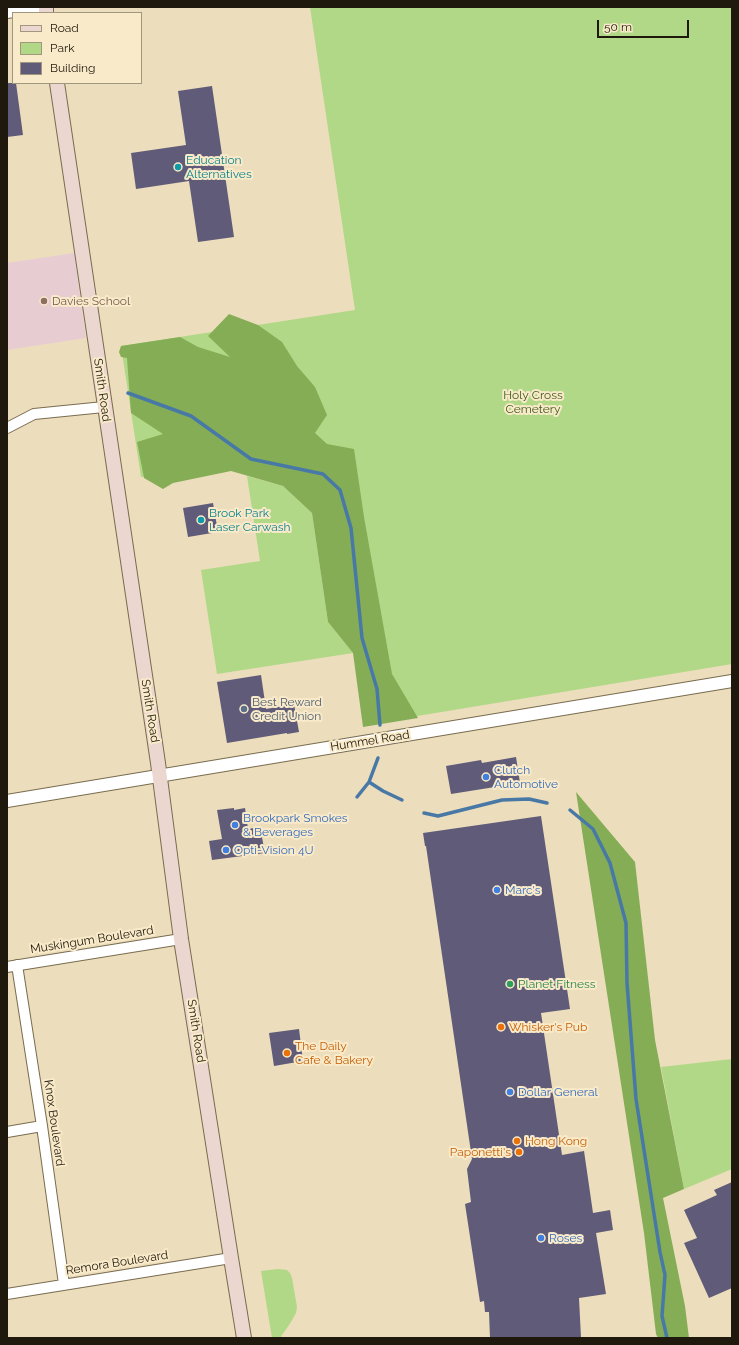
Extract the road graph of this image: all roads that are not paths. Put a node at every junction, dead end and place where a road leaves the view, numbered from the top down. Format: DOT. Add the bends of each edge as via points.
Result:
graph roads {
  1 [pos="45,7"];
  2 [pos="13,12"];
  3 [pos="57,84"];
  4 [pos="104,407"];
  5 [pos="7,428"];
  6 [pos="732,681"];
  7 [pos="160,776"];
  8 [pos="7,801"];
  9 [pos="181,939"];
  10 [pos="12,966"];
  11 [pos="42,1126"];
  12 [pos="7,1132"];
  13 [pos="231,1258"];
  14 [pos="64,1284"];
  15 [pos="7,1294"];
  16 [pos="244,1338"];
  1 -- 2 [label="street"];
  3 -- 4 [label="main road, Smith Road"];
  4 -- 5 [label="street" via="34,414"];
  4 -- 7 [label="main road, Smith Road"];
  6 -- 7 [label="street, Hummel Road"];
  7 -- 8 [label="street, Hummel Road"];
  7 -- 9 [label="main road, Smith Road"];
  9 -- 10 [label="street, Muskingum Boulevard"];
  9 -- 13 [label="main road, Smith Road"];
  10 -- 11 [label="street, Knox Boulevard"];
  11 -- 12 [label="street"];
  11 -- 14 [label="street, Knox Boulevard"];
  13 -- 14 [label="street, Remora Boulevard"];
  13 -- 16 [label="main road, Smith Road"];
  14 -- 15 [label="street, Remora Boulevard"];
}
